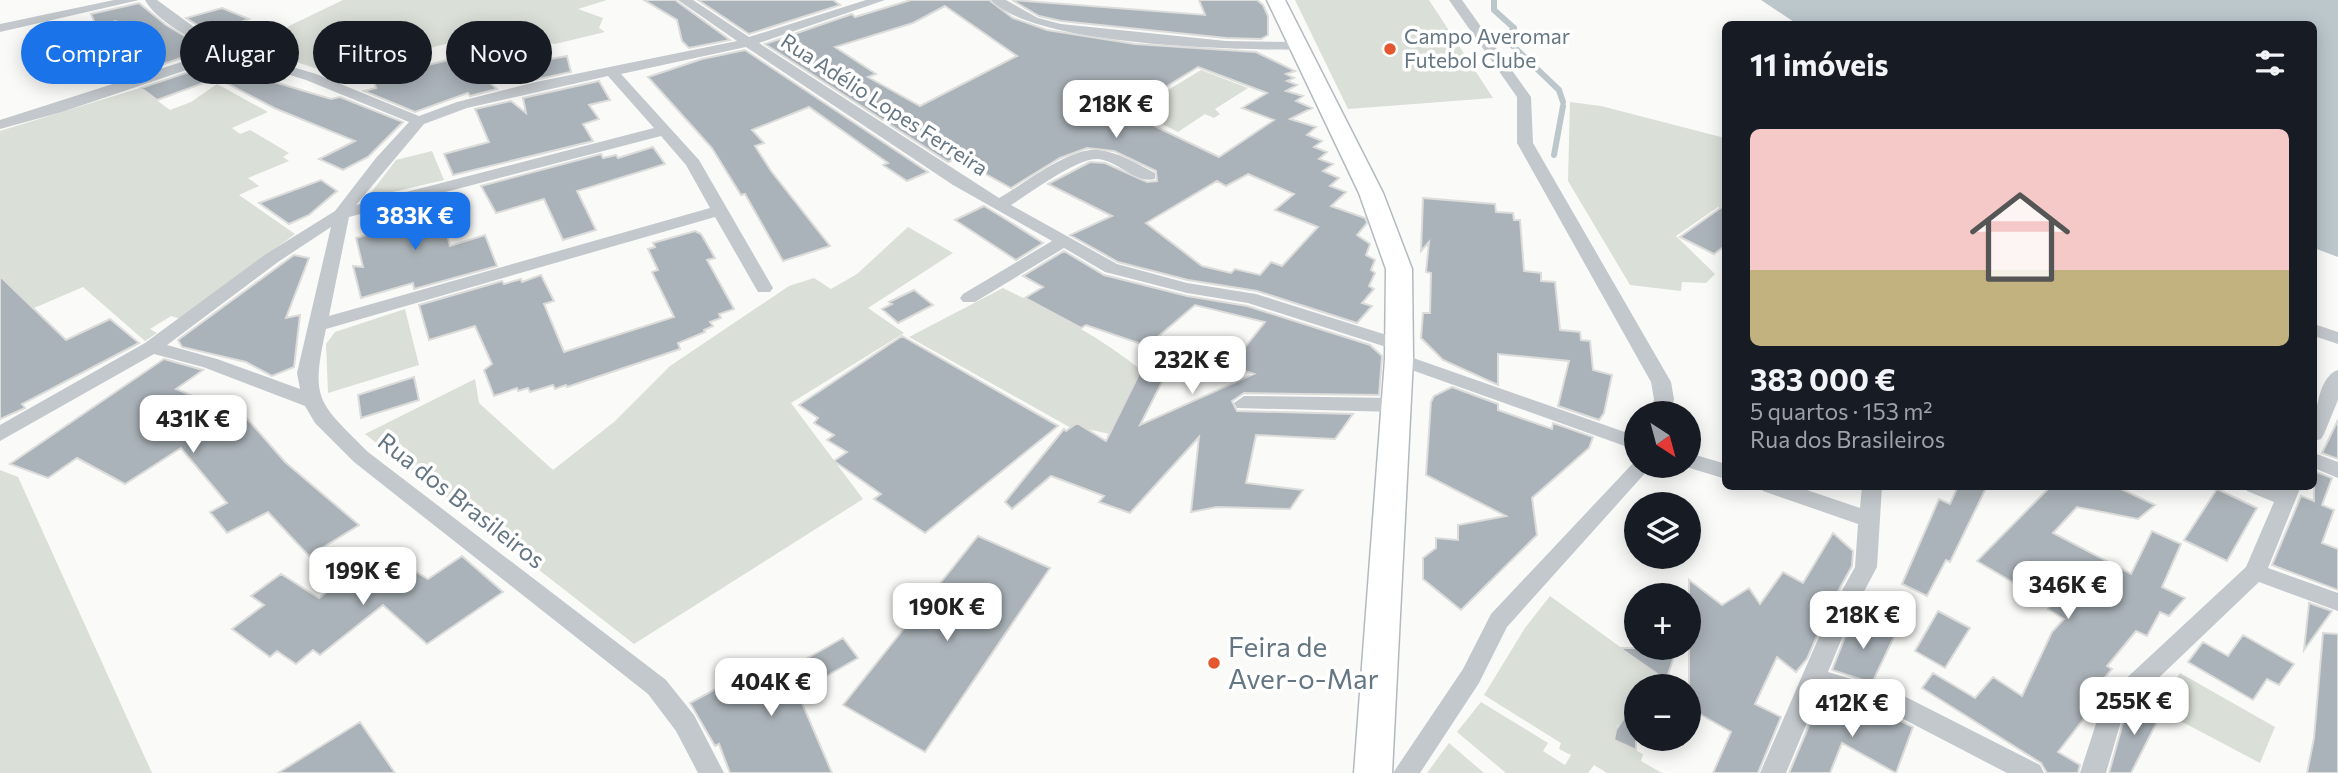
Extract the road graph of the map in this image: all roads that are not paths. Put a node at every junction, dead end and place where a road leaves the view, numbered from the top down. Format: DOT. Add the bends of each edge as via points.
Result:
graph roads {
  1 [pos="133,0"];
  2 [pos="150,0"];
  3 [pos="684,0"];
  4 [pos="879,0"];
  5 [pos="997,0"];
  6 [pos="1276,0"];
  7 [pos="1455,0"];
  8 [pos="180,23"];
  9 [pos="0,28"];
  10 [pos="747,43"];
  11 [pos="1296,46"];
  12 [pos="180,68"];
  13 [pos="612,72"];
  14 [pos="299,73"];
  15 [pos="419,121"];
  16 [pos="0,125"];
  17 [pos="662,131"];
  18 [pos="1149,176"];
  19 [pos="999,205"];
  20 [pos="722,210"];
  21 [pos="341,214"];
  22 [pos="1063,243"];
  23 [pos="764,288"];
  24 [pos="970,298"];
  25 [pos="316,326"];
  26 [pos="2317,331"];
  27 [pos="2338,338"];
  28 [pos="152,347"];
  29 [pos="1399,352"];
  30 [pos="2338,376"];
  31 [pos="312,401"];
  32 [pos="1664,401"];
  33 [pos="1244,403"];
  34 [pos="1396,405"];
  35 [pos="2317,422"];
  36 [pos="0,434"];
  37 [pos="1624,438"];
  38 [pos="2317,461"];
  39 [pos="1701,464"];
  40 [pos="1722,471"];
  41 [pos="2338,471"];
  42 [pos="1629,478"];
  43 [pos="1782,490"];
  44 [pos="1872,490"];
  45 [pos="2288,493"];
  46 [pos="1870,520"];
  47 [pos="2255,572"];
  48 [pos="2338,603"];
  49 [pos="1813,677"];
  50 [pos="711,773"];
  51 [pos="1373,773"];
  52 [pos="1406,773"];
  53 [pos="1773,773"];
  54 [pos="2031,773"];
  55 [pos="2093,773"];
  1 -- 9 [label="street"];
  2 -- 8 [label="street"];
  3 -- 10 [label="street, Rua Adélio Lopes Ferreira"];
  4 -- 10 [label="street"];
  5 -- 11 [label="street" via="1033,21 1060,28 1226,45"];
  6 -- 11 [label="street"];
  7 -- 32 [label="street" via="1524,97 1525,143 1661,382"];
  10 -- 13 [label="street"];
  10 -- 19 [label="street, Rua Adélio Lopes Ferreira"];
  11 -- 29 [label="street" via="1371,193 1399,270"];
  12 -- 16 [label="street"];
  13 -- 15 [label="street" via="536,86"];
  13 -- 17 [label="street"];
  14 -- 15 [label="street"];
  15 -- 21 [label="street"];
  17 -- 20 [label="street" via="693,163"];
  17 -- 21 [label="street"];
  18 -- 19 [label="street" via="1095,153 1082,156"];
  19 -- 22 [label="street, Rua Adélio Lopes Ferreira"];
  20 -- 23 [label="street"];
  20 -- 25 [label="street"];
  21 -- 25 [label="street"];
  21 -- 28 [label="street" via="272,258"];
  22 -- 24 [label="street"];
  22 -- 29 [label="street, Rua Adélio Lopes Ferreira" via="1111,268 1187,288 1251,298"];
  25 -- 31 [label="street" via="307,373"];
  26 -- 27 [label="street"];
  28 -- 31 [label="street"];
  28 -- 36 [label="street"];
  29 -- 34 [label="street"];
  29 -- 37 [label="street, Rua Adélio Lopes Ferreira"];
  30 -- 35 [label="street"];
  31 -- 50 [label="street, Rua dos Brasileiros" via="322,418 361,457 657,687 685,723"];
  33 -- 34 [label="street"];
  34 -- 51 [label="street"];
  38 -- 41 [label="street"];
  39 -- 40 [label="street"];
  42 -- 52 [label="street" via="1499,621 1471,676"];
  43 -- 46 [label="street"];
  44 -- 46 [label="street"];
  45 -- 47 [label="street"];
  46 -- 49 [label="street" via="1866,567"];
  47 -- 48 [label="street"];
  47 -- 55 [label="street" via="2113,706"];
  49 -- 53 [label="street"];
  49 -- 54 [label="street" via="1889,700"];
}
